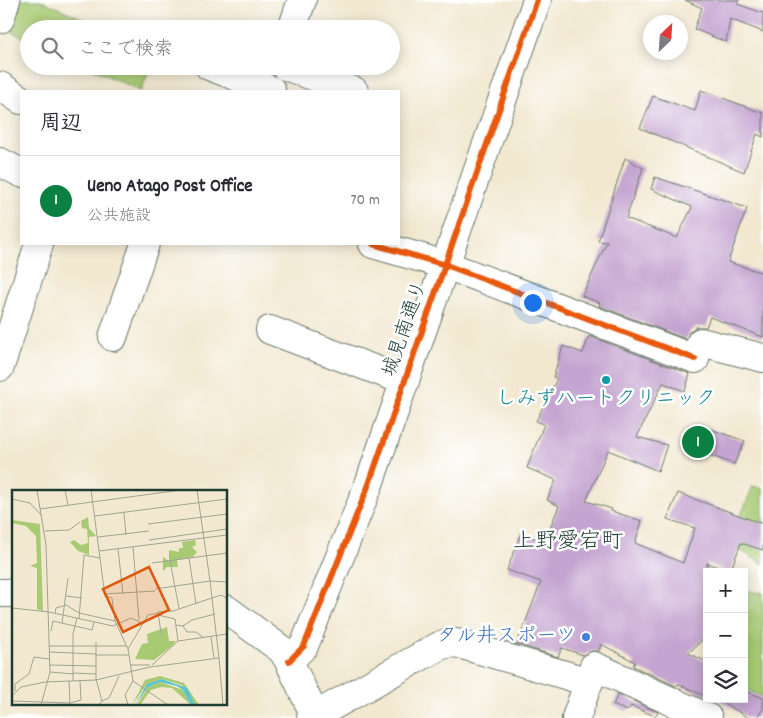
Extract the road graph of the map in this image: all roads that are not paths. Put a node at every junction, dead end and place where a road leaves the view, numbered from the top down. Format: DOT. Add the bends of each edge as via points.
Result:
graph roads {
  1 [pos="6,0"];
  2 [pos="302,0"];
  3 [pos="537,0"];
  4 [pos="0,19"];
  5 [pos="295,20"];
  6 [pos="243,75"];
  7 [pos="310,75"];
  8 [pos="273,83"];
  9 [pos="0,86"];
  10 [pos="351,90"];
  11 [pos="20,99"];
  12 [pos="0,162"];
  13 [pos="20,172"];
  14 [pos="38,245"];
  15 [pos="145,245"];
  16 [pos="376,245"];
  17 [pos="446,265"];
  18 [pos="270,330"];
  19 [pos="113,337"];
  20 [pos="763,358"];
  21 [pos="0,367"];
  22 [pos="405,380"];
  23 [pos="228,610"];
  24 [pos="289,660"];
  25 [pos="589,682"];
  26 [pos="583,714"];
  27 [pos="313,717"];
  28 [pos="708,718"];
  1 -- 4 [label="street"];
  2 -- 5 [label="street"];
  3 -- 17 [label="street, 城見南通り"];
  6 -- 8 [label="street"];
  7 -- 10 [label="street"];
  9 -- 11 [label="street"];
  12 -- 13 [label="street"];
  14 -- 21 [label="street"];
  15 -- 19 [label="street"];
  16 -- 17 [label="street"];
  17 -- 20 [label="street" via="698,351"];
  17 -- 22 [label="street, 城見南通り"];
  18 -- 22 [label="street"];
  22 -- 24 [label="street, 城見南通り" via="369,484 304,646"];
  23 -- 24 [label="street" via="282,650"];
  24 -- 27 [label="street"];
  25 -- 26 [label="street"];
  25 -- 27 [label="street" via="456,643 441,645"];
  25 -- 28 [label="street" via="594,666"];
}
